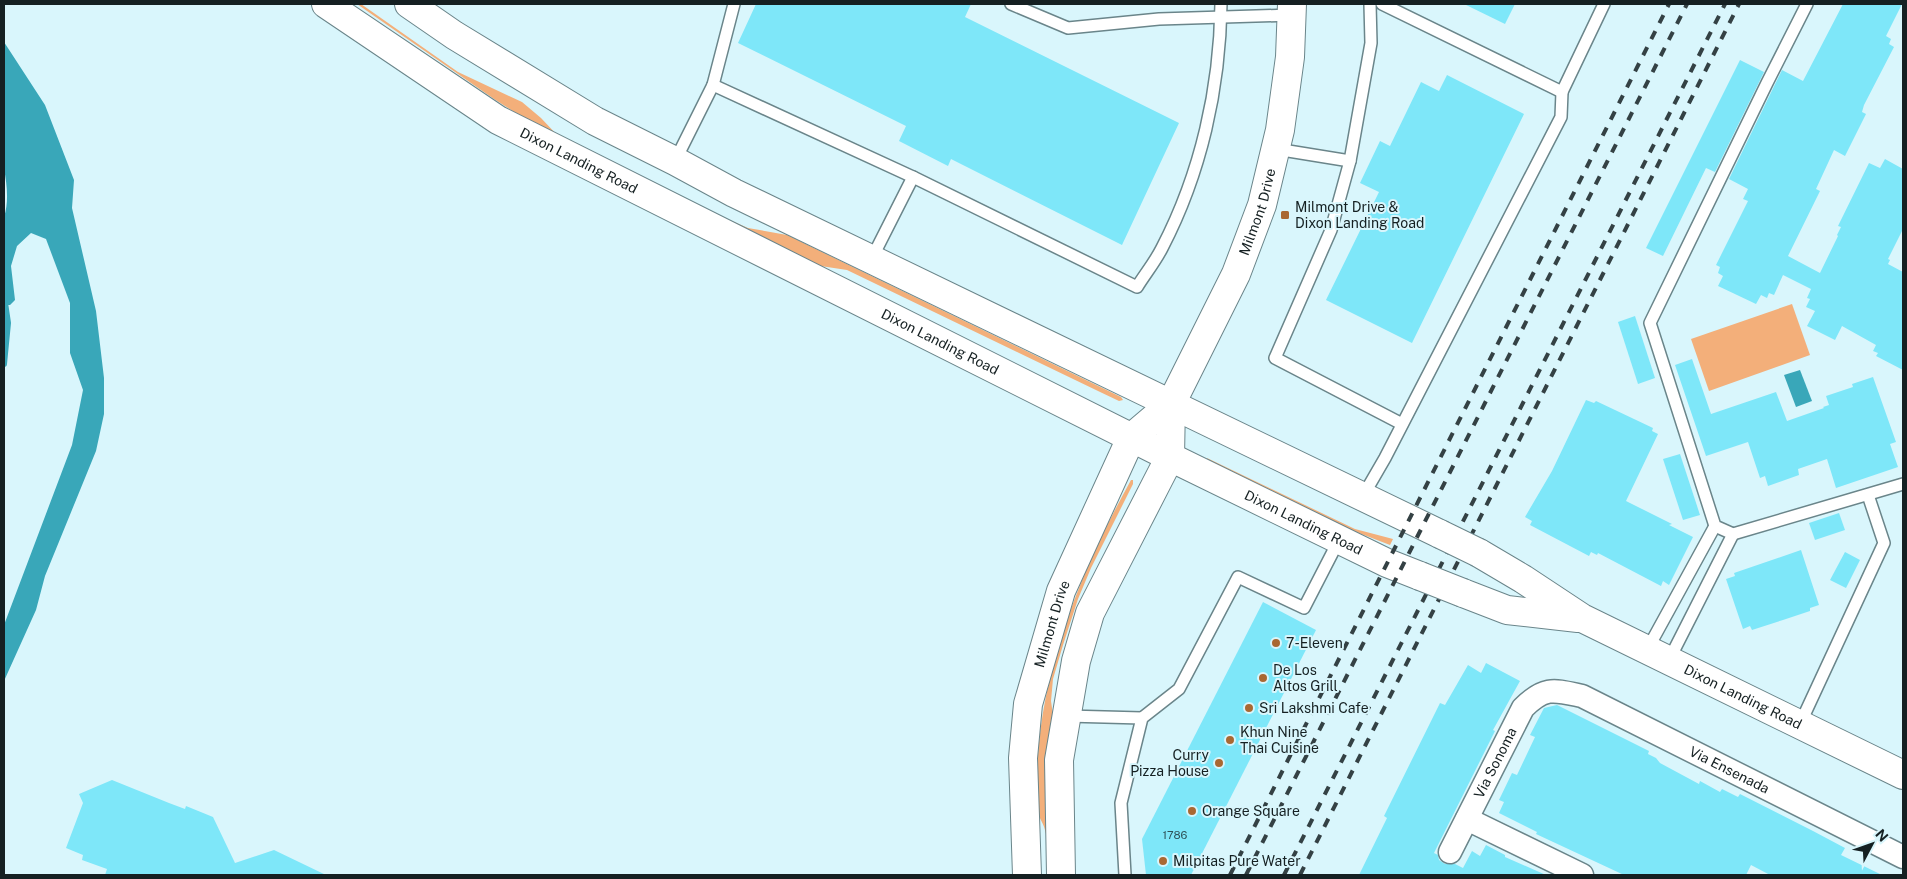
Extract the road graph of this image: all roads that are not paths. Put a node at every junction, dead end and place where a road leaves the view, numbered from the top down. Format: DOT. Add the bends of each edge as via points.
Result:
graph roads {
  1 [pos="326,4"];
  2 [pos="409,4"];
  3 [pos="734,4"];
  4 [pos="1010,4"];
  5 [pos="1221,4"];
  6 [pos="1370,4"];
  7 [pos="1382,4"];
  8 [pos="1604,4"];
  9 [pos="1807,4"];
  10 [pos="1292,9"];
  11 [pos="1221,17"];
  12 [pos="713,85"];
  13 [pos="1562,92"];
  14 [pos="1276,148"];
  15 [pos="676,161"];
  16 [pos="1350,162"];
  17 [pos="913,177"];
  18 [pos="871,260"];
  19 [pos="1171,404"];
  20 [pos="1402,424"];
  21 [pos="1132,438"];
  22 [pos="1170,457"];
  23 [pos="1903,484"];
  24 [pos="1868,495"];
  25 [pos="1363,496"];
  26 [pos="1715,526"];
  27 [pos="1733,534"];
  28 [pos="1339,540"];
  29 [pos="1582,618"];
  30 [pos="1658,655"];
  31 [pos="1554,690"];
  32 [pos="1066,716"];
  33 [pos="1142,718"];
  34 [pos="1800,724"];
  35 [pos="1903,775"];
  36 [pos="1467,819"];
  37 [pos="1450,852"];
  38 [pos="1903,858"];
  39 [pos="1027,875"];
  40 [pos="1061,875"];
  41 [pos="1125,875"];
  42 [pos="1582,875"];
  1 -- 21 [label="main road, Dixon Landing Road" via="498,120"];
  2 -- 15 [label="main road, Dixon Landing Road" via="595,121"];
  3 -- 12 [label="lane"];
  4 -- 11 [label="lane" via="1068,28"];
  5 -- 11 [label="lane"];
  6 -- 16 [label="lane" via="1371,43"];
  7 -- 13 [label="lane"];
  8 -- 13 [label="lane"];
  9 -- 26 [label="lane" via="1650,323"];
  10 -- 11 [label="lane"];
  10 -- 14 [label="main road, Milmont Drive" via="1290,58"];
  11 -- 17 [label="lane" via="1216,78 1206,135 1162,248 1137,287"];
  12 -- 15 [label="lane"];
  12 -- 17 [label="lane"];
  13 -- 20 [label="lane" via="1561,117"];
  14 -- 16 [label="lane"];
  14 -- 19 [label="main road, Milmont Drive" via="1262,205 1236,274"];
  15 -- 18 [label="main road, Dixon Landing Road"];
  16 -- 20 [label="lane" via="1331,230 1275,358"];
  17 -- 18 [label="lane"];
  18 -- 19 [label="main road, Dixon Landing Road"];
  19 -- 21 [label="main road, Milmont Drive"];
  19 -- 22 [label="main road, Milmont Drive"];
  19 -- 25 [label="main road, Dixon Landing Road"];
  20 -- 25 [label="lane"];
  21 -- 22 [label="main road, Dixon Landing Road"];
  21 -- 39 [label="main road, Milmont Drive" via="1061,591 1028,704 1023,758"];
  22 -- 28 [label="main road, Dixon Landing Road"];
  22 -- 32 [label="main road, Milmont Drive" via="1090,613 1076,661"];
  23 -- 24 [label="lane"];
  24 -- 27 [label="lane"];
  24 -- 34 [label="lane" via="1884,543"];
  25 -- 29 [label="main road, Dixon Landing Road, bridge" via="1479,553"];
  26 -- 27 [label="lane"];
  26 -- 30 [label="lane"];
  27 -- 30 [label="lane"];
  28 -- 29 [label="main road, Dixon Landing Road, bridge" via="1387,563 1507,610"];
  28 -- 33 [label="lane" via="1304,608 1238,577 1179,689"];
  29 -- 30 [label="main road, Dixon Landing Road"];
  30 -- 34 [label="main road, Dixon Landing Road"];
  31 -- 36 [label="street, Via Sonoma" via="1535,696 1523,708"];
  31 -- 38 [label="street, Via Ensenada" via="1582,696"];
  32 -- 33 [label="lane"];
  32 -- 40 [label="main road, Milmont Drive" via="1059,760"];
  33 -- 41 [label="lane" via="1121,803"];
  34 -- 35 [label="main road, Dixon Landing Road"];
  36 -- 37 [label="street, Via Sonoma"];
  36 -- 42 [label="street"];
}
